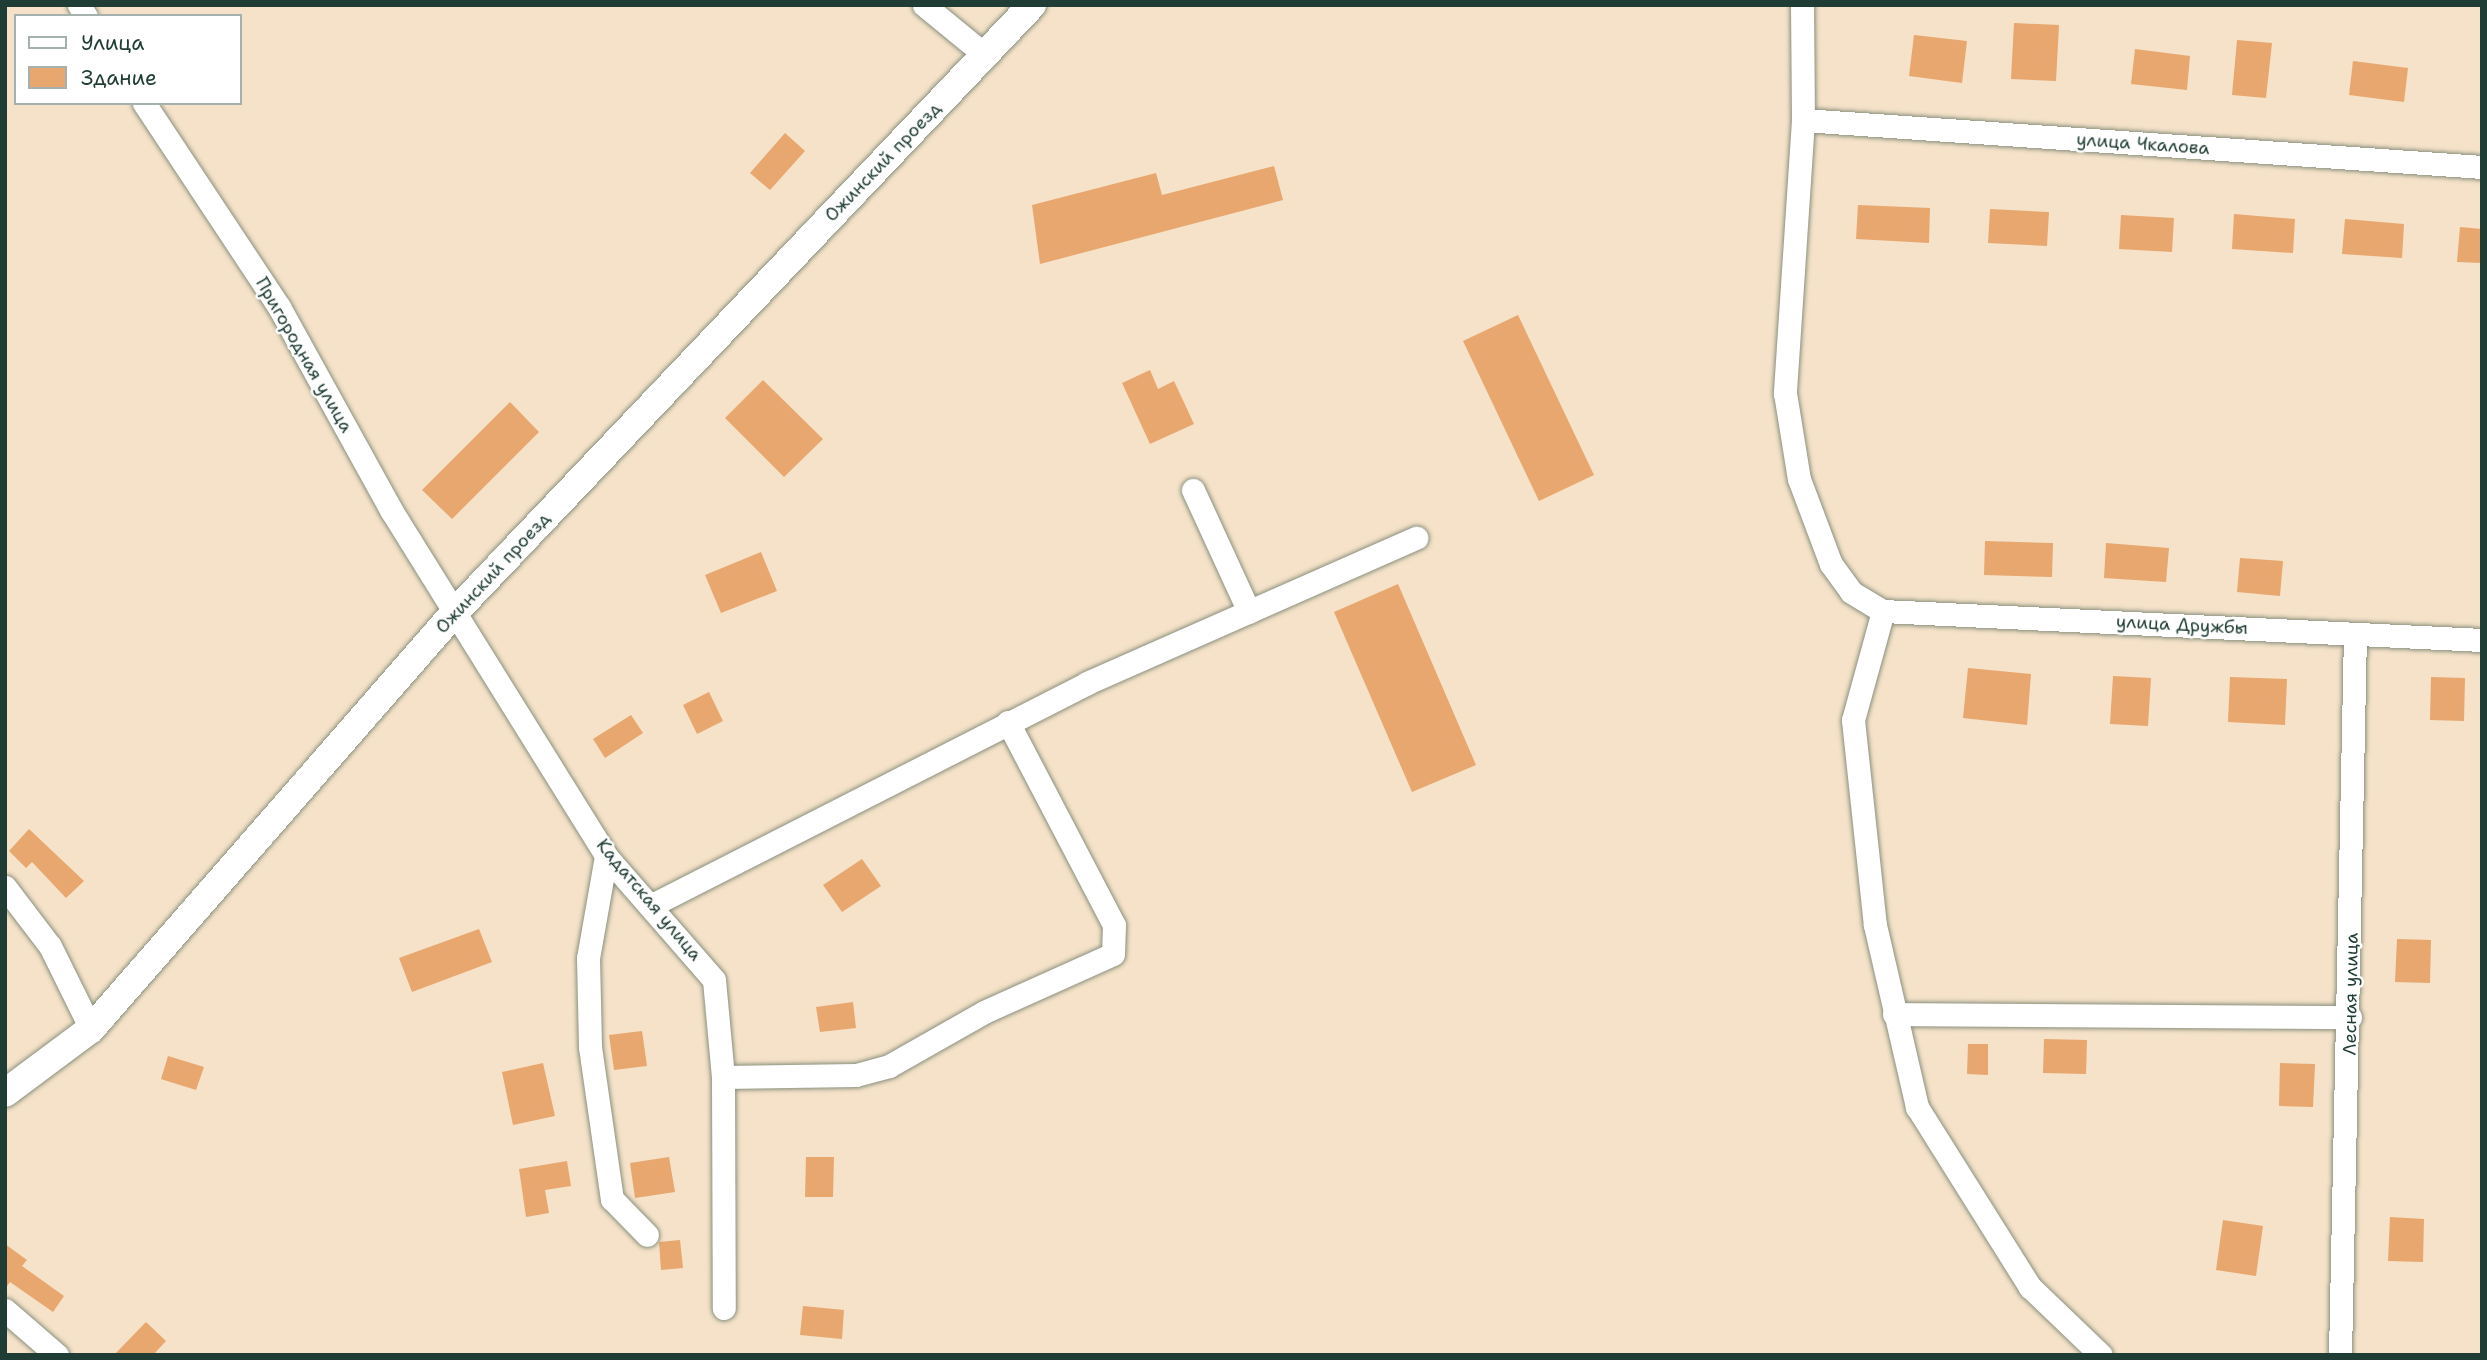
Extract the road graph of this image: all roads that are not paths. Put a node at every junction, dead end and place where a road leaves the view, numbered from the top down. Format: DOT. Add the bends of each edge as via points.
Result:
graph roads {
  1 [pos="924,5"];
  2 [pos="1032,5"];
  3 [pos="1802,5"];
  4 [pos="985,55"];
  5 [pos="145,105"];
  6 [pos="1803,120"];
  7 [pos="2482,167"];
  8 [pos="1193,490"];
  9 [pos="1416,538"];
  10 [pos="456,611"];
  11 [pos="1883,611"];
  12 [pos="1249,612"];
  13 [pos="2355,634"];
  14 [pos="2482,640"];
  15 [pos="1008,722"];
  16 [pos="606,856"];
  17 [pos="5,887"];
  18 [pos="652,905"];
  19 [pos="1894,1014"];
  20 [pos="2350,1017"];
  21 [pos="91,1029"];
  22 [pos="723,1077"];
  23 [pos="5,1093"];
  24 [pos="647,1235"];
  25 [pos="724,1308"];
  26 [pos="5,1310"];
  27 [pos="57,1355"];
  28 [pos="2101,1355"];
  29 [pos="2340,1355"];
  1 -- 4 [label="street"];
  2 -- 4 [label="main road, Ожинский проезд"];
  3 -- 6 [label="street"];
  4 -- 10 [label="main road, Ожинский проезд"];
  5 -- 10 [label="street, Пригородная улица" via="279,307 391,510"];
  6 -- 7 [label="street, улица Чкалова"];
  6 -- 11 [label="street" via="1784,336 1795,454 1831,564 1851,592"];
  8 -- 12 [label="street"];
  9 -- 12 [label="street"];
  10 -- 16 [label="street, Кадатская улица"];
  10 -- 21 [label="main road, Ожинский проезд"];
  11 -- 13 [label="street, улица Дружбы"];
  11 -- 19 [label="street" via="1853,720 1875,925"];
  12 -- 15 [label="street"];
  13 -- 14 [label="street, улица Дружбы"];
  13 -- 20 [label="street, Лесная улица"];
  15 -- 18 [label="street"];
  15 -- 22 [label="street" via="1114,925 1112,954 984,1012 889,1066 856,1075"];
  16 -- 18 [label="street, Кадатская улица"];
  16 -- 24 [label="street" via="588,958 590,1047 612,1199"];
  17 -- 21 [label="street" via="50,946"];
  18 -- 22 [label="street, Кадатская улица" via="714,980"];
  19 -- 20 [label="street"];
  19 -- 28 [label="street" via="1917,1107 2030,1287"];
  20 -- 29 [label="street, Лесная улица"];
  21 -- 23 [label="main road, Ожинский проезд"];
  22 -- 25 [label="street, Кадатская улица"];
  26 -- 27 [label="street"];
}
